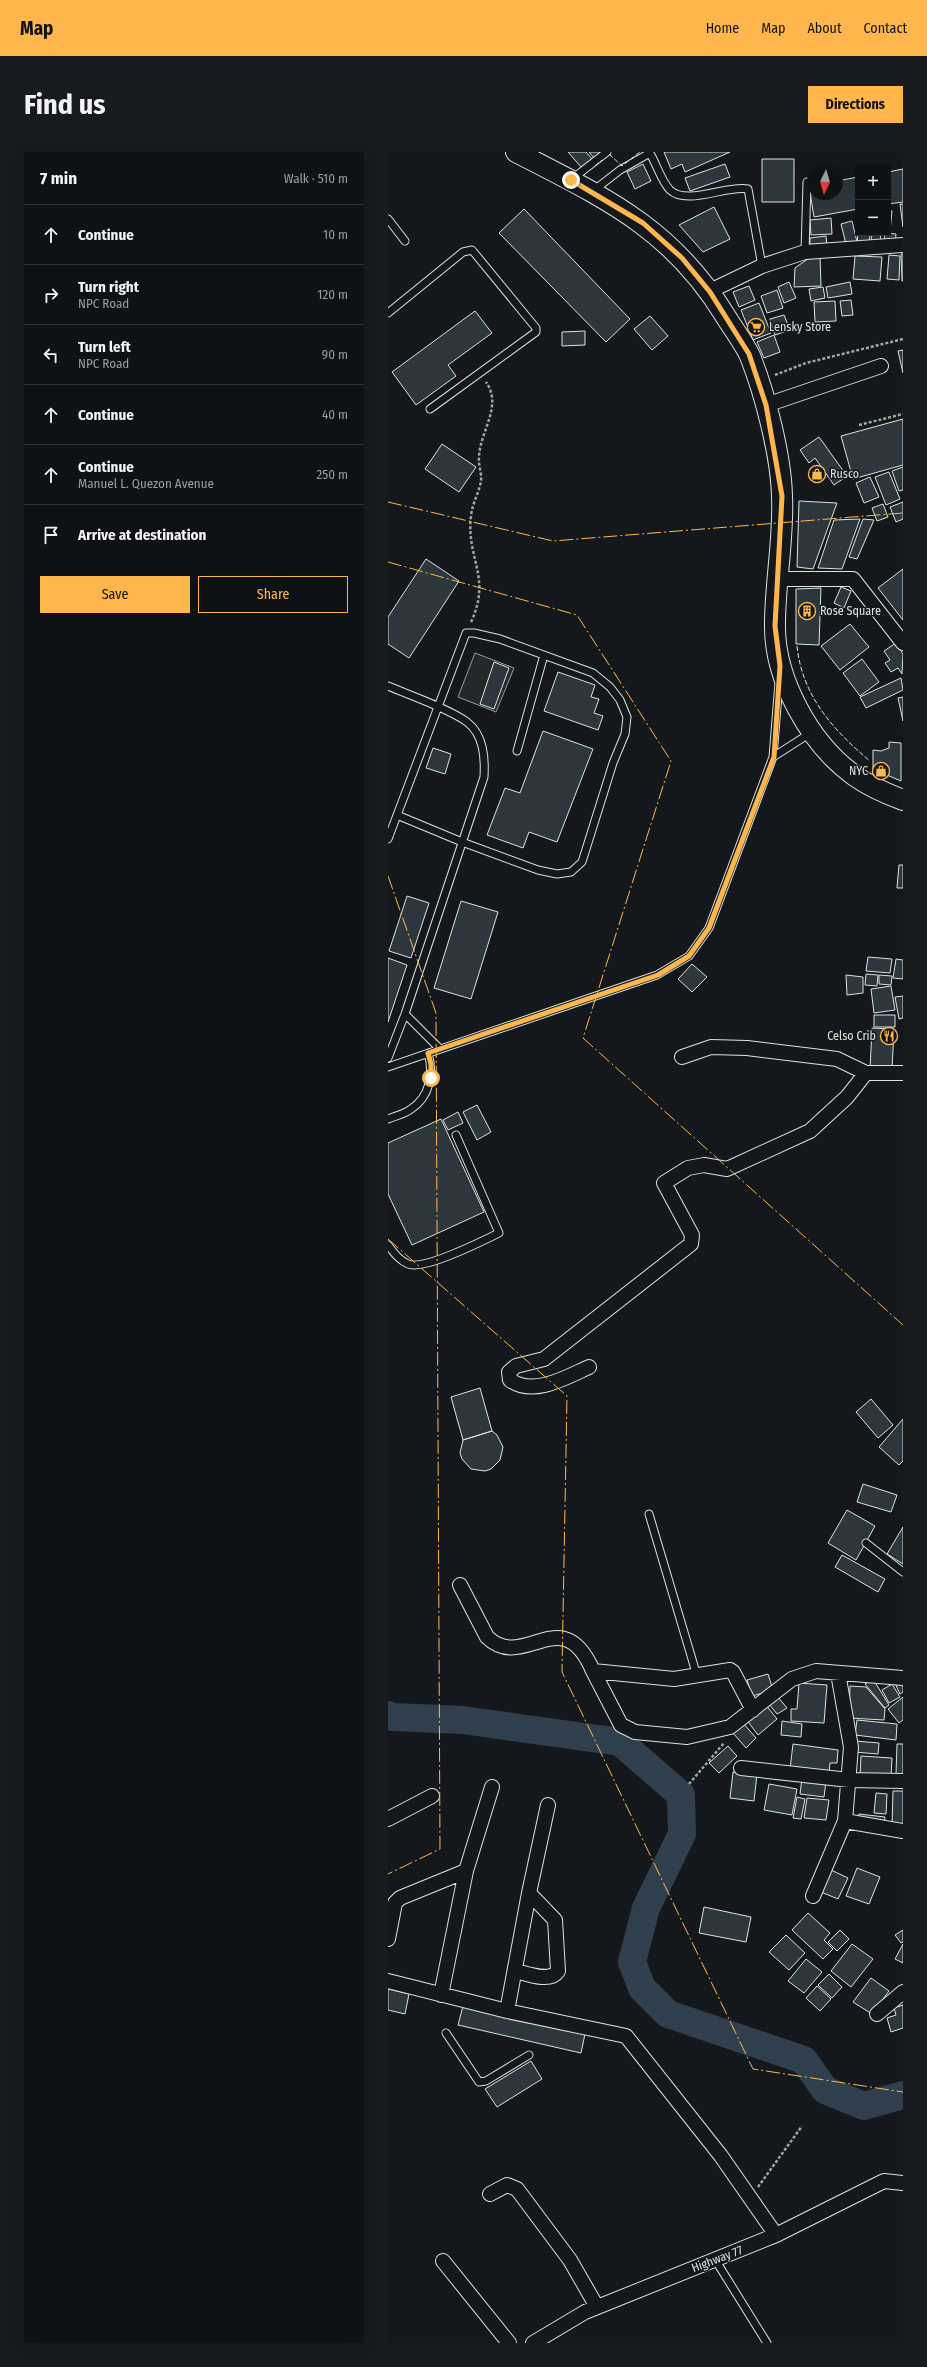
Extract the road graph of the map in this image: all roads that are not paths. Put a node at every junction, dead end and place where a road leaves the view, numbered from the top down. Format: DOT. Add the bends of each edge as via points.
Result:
graph roads {
  1 [pos="516,152"];
  2 [pos="607,152"];
  3 [pos="571,180"];
  4 [pos="807,182"];
  5 [pos="592,192"];
  6 [pos="388,218"];
  7 [pos="405,241"];
  8 [pos="903,245"];
  9 [pos="805,252"];
  10 [pos="762,266"];
  11 [pos="710,292"];
  12 [pos="388,313"];
  13 [pos="881,366"];
  14 [pos="766,405"];
  15 [pos="430,410"];
  16 [pos="778,579"];
  17 [pos="903,643"];
  18 [pos="544,655"];
  19 [pos="780,666"];
  20 [pos="388,686"];
  21 [pos="437,707"];
  22 [pos="812,732"];
  23 [pos="517,751"];
  24 [pos="774,757"];
  25 [pos="903,800"];
  26 [pos="397,815"];
  27 [pos="388,839"];
  28 [pos="462,842"];
  29 [pos="405,1014"];
  30 [pos="440,1049"];
  31 [pos="428,1053"];
  32 [pos="682,1057"];
  33 [pos="388,1058"];
  34 [pos="388,1067"];
  35 [pos="866,1073"];
  36 [pos="903,1074"];
  37 [pos="388,1119"];
  38 [pos="456,1135"];
  39 [pos="388,1245"];
  40 [pos="589,1367"];
  41 [pos="649,1514"];
  42 [pos="866,1543"];
  43 [pos="903,1572"];
  44 [pos="460,1585"];
  45 [pos="593,1671"];
  46 [pos="838,1673"];
  47 [pos="697,1676"];
  48 [pos="903,1678"];
  49 [pos="753,1710"];
  50 [pos="741,1768"];
  51 [pos="849,1780"];
  52 [pos="903,1781"];
  53 [pos="492,1787"];
  54 [pos="432,1796"];
  55 [pos="548,1806"];
  56 [pos="388,1819"];
  57 [pos="844,1821"];
  58 [pos="903,1831"];
  59 [pos="466,1871"];
  60 [pos="529,1893"];
  61 [pos="813,1896"];
  62 [pos="388,1939"];
  63 [pos="516,1972"];
  64 [pos="388,1981"];
  65 [pos="903,1992"];
  66 [pos="441,1995"];
  67 [pos="507,2011"];
  68 [pos="877,2014"];
  69 [pos="446,2033"];
  70 [pos="529,2055"];
  71 [pos="903,2183"];
  72 [pos="490,2194"];
  73 [pos="776,2235"];
  74 [pos="443,2261"];
  75 [pos="716,2261"];
  76 [pos="596,2307"];
  77 [pos="509,2343"];
  78 [pos="533,2343"];
  79 [pos="767,2343"];
  1 -- 3 [label="main road"];
  2 -- 3 [label="lane"];
  3 -- 5 [label="main road"];
  4 -- 9 [label="lane"];
  5 -- 10 [label="lane" via="620,170 648,154 652,155 669,189 676,195 692,196 738,187 748,189"];
  5 -- 11 [label="main road" via="643,223 682,258"];
  6 -- 7 [label="lane"];
  8 -- 9 [label="street"];
  9 -- 10 [label="street"];
  10 -- 11 [label="street"];
  11 -- 14 [label="main road" via="749,354"];
  12 -- 15 [label="lane" via="463,252 472,250 536,330"];
  13 -- 14 [label="street"];
  14 -- 16 [label="main road" via="782,496"];
  16 -- 17 [label="street" via="853,579"];
  16 -- 19 [label="main road" via="775,626"];
  18 -- 21 [label="lane" via="500,639 466,633"];
  18 -- 23 [label="lane"];
  18 -- 28 [label="lane" via="593,673 610,687 620,700 626,717 624,734 582,862 571,872 557,874 538,870"];
  19 -- 22 [label="main road" via="795,704"];
  19 -- 24 [label="lane"];
  20 -- 21 [label="lane"];
  21 -- 26 [label="lane"];
  21 -- 28 [label="lane" via="468,723 477,735 485,758 484,777"];
  22 -- 24 [label="lane"];
  22 -- 25 [label="main road" via="855,776"];
  24 -- 30 [label="lane" via="709,928 689,956 658,975"];
  26 -- 27 [label="lane"];
  26 -- 28 [label="lane"];
  28 -- 29 [label="lane"];
  29 -- 30 [label="lane"];
  29 -- 33 [label="lane"];
  30 -- 31 [label="lane"];
  31 -- 34 [label="lane"];
  31 -- 37 [label="lane" via="431,1078 424,1099 411,1109"];
  32 -- 35 [label="street" via="710,1047 746,1048 837,1059"];
  35 -- 36 [label="street"];
  35 -- 40 [label="street" via="847,1098 810,1131 727,1169 704,1165 688,1168 664,1183 692,1235 691,1244 544,1359 516,1366 509,1372 510,1380 524,1387 552,1384"];
  38 -- 39 [label="lane" via="499,1233 424,1264 409,1265 396,1257"];
  41 -- 47 [label="lane"];
  42 -- 43 [label="lane"];
  44 -- 45 [label="street" via="487,1637 494,1643 511,1648 548,1638 559,1638 581,1648"];
  45 -- 47 [label="street" via="674,1679"];
  45 -- 49 [label="street" via="621,1725 628,1729 686,1737 730,1727"];
  46 -- 48 [label="street"];
  46 -- 49 [label="street" via="816,1671 804,1674 792,1680"];
  46 -- 51 [label="street" via="850,1747"];
  47 -- 49 [label="street" via="726,1669 733,1672"];
  50 -- 51 [label="street"];
  51 -- 52 [label="street"];
  51 -- 57 [label="street"];
  53 -- 59 [label="street"];
  54 -- 56 [label="street"];
  55 -- 60 [label="street"];
  57 -- 58 [label="street"];
  57 -- 61 [label="street"];
  59 -- 62 [label="street" via="400,1898 395,1903"];
  59 -- 66 [label="street"];
  60 -- 63 [label="street"];
  60 -- 63 [label="street" via="555,1920 558,1971 548,1978"];
  63 -- 67 [label="street"];
  64 -- 66 [label="street"];
  65 -- 68 [label="street"];
  66 -- 67 [label="street"];
  67 -- 73 [label="street" via="626,2036 751,2197"];
  69 -- 70 [label="lane" via="479,2082"];
  71 -- 73 [label="street, Highway 77" via="884,2181"];
  72 -- 76 [label="street" via="507,2185 517,2189 570,2260"];
  73 -- 75 [label="street, Highway 77"];
  74 -- 77 [label="street"];
  75 -- 76 [label="street, Highway 77" via="670,2276"];
  75 -- 79 [label="lane"];
  76 -- 78 [label="street, Highway 77"];
}
